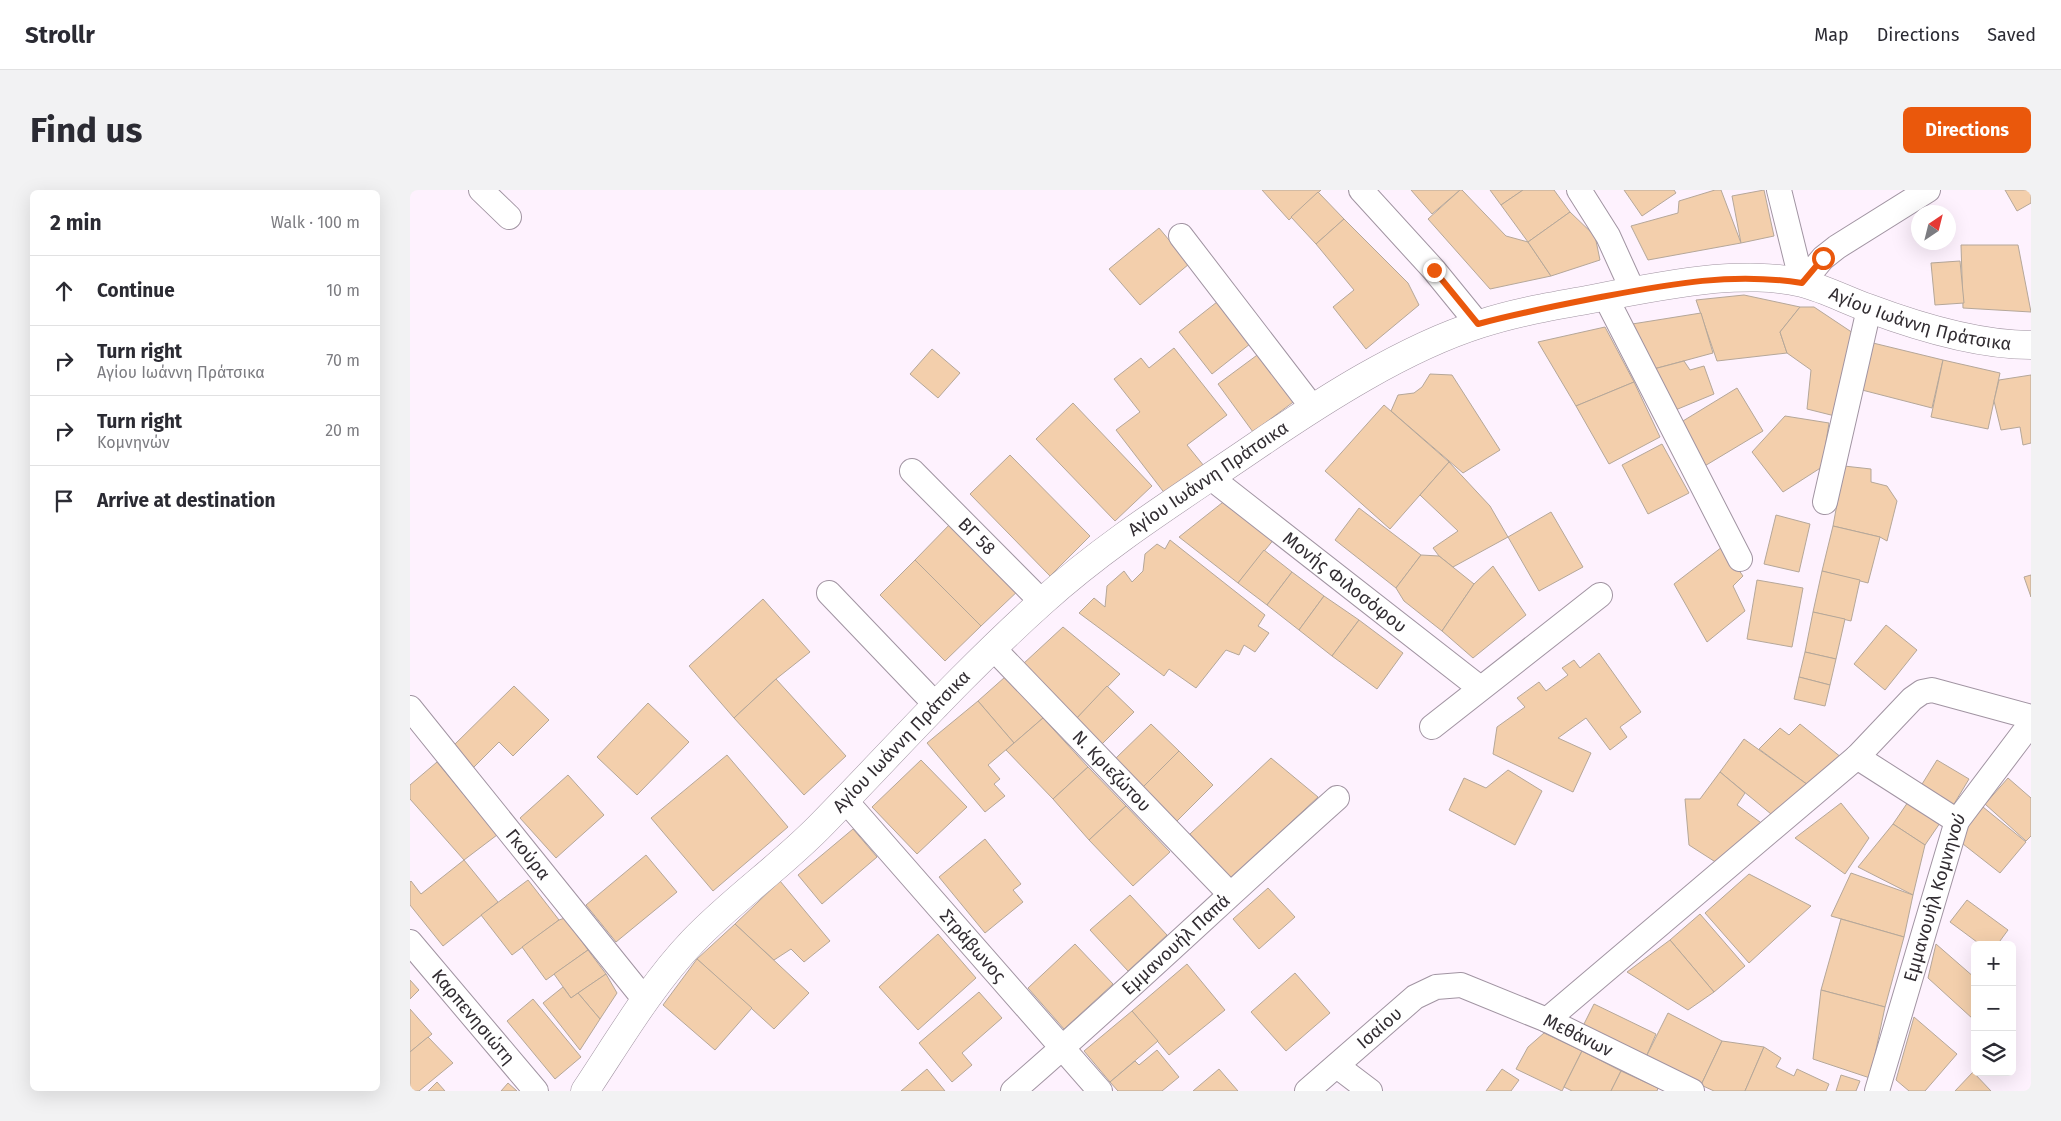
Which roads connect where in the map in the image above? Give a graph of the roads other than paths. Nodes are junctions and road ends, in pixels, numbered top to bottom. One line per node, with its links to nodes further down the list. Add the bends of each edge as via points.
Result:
1 (481, 190): 6 (street)
2 (1360, 190): 12 (street, via 1434,270)
3 (1579, 190): 9 (street, via 1608,236)
4 (1778, 190): 8 (street)
5 (1928, 190): 8 (street, via 1837,247)
6 (509, 217)
7 (1181, 236): 14 (street)
8 (1802, 283): 9 (main road, Αγίου Ιωάννη Πράτσικα, via 1762,278 1712,279); 11 (main road, Αγίου Ιωάννη Πράτσικα)
9 (1634, 291): 10 (main road, Αγίου Ιωάννη Πράτσικα)
10 (1605, 296): 12 (main road, Αγίου Ιωάννη Πράτσικα); 18 (street)
11 (1869, 309): 13 (main road, Αγίου Ιωάννη Πράτσικα, via 1944,332); 17 (street)
12 (1478, 324): 14 (main road, Αγίου Ιωάννη Πράτσικα, via 1400,359)
13 (2031, 345)
14 (1313, 408): 16 (main road, Αγίου Ιωάννη Πράτσικα)
15 (912, 470): 21 (street, ΒΓ 58)
16 (1210, 477): 21 (main road, Αγίου Ιωάννη Πράτσικα, via 1097,556); 23 (street, Μονής Φιλοσόφου)
17 (1826, 502)
18 (1740, 559)
19 (830, 593): 24 (street)
20 (1600, 595): 23 (street)
21 (1042, 602): 22 (main road, Αγίου Ιωάννη Πράτσικα)
22 (994, 648): 24 (main road, Αγίου Ιωάννη Πράτσικα); 33 (street, Ν. Κριεζώτου)
23 (1480, 688): 28 (street)
24 (937, 706): 31 (main road, Αγίου Ιωάννη Πράτσικα)
25 (410, 708): 36 (street, Γκούρα)
26 (2031, 717): 29 (street, via 1932,690 1922,692)
27 (2031, 724): 32 (street, Εμμανουήλ Κομνηνού)
28 (1432, 727)
29 (1857, 757): 32 (street); 37 (street)
30 (1337, 798): 33 (street, Εμμανουήλ Παπά)
31 (845, 800): 36 (main road, Αγίου Ιωάννη Πράτσικα, via 782,862 698,936); 38 (street, Στράβωνος)
32 (1957, 821): 47 (street, Εμμανουήλ Κομνηνού)
33 (1230, 894): 38 (street, Εμμανουήλ Παπά)
34 (410, 942): 40 (street, Καρπενησιώτη)
35 (1461, 985): 37 (street, Μεθάνων); 39 (street, Ισαίου, via 1436,987 1415,997)
36 (646, 1000): 41 (main road, Αγίου Ιωάννη Πράτσικα)
37 (1547, 1020): 46 (street, Μεθάνων)
38 (1062, 1048): 42 (street, Εμμανουήλ Παπά); 43 (street, Στράβωνος)
39 (1338, 1066): 44 (street, Ισαίου); 45 (street)
40 (536, 1091)
41 (585, 1091)
42 (1013, 1091)
43 (1100, 1091)
44 (1307, 1091)
45 (1370, 1091)
46 (1692, 1091)
47 (1877, 1091)

